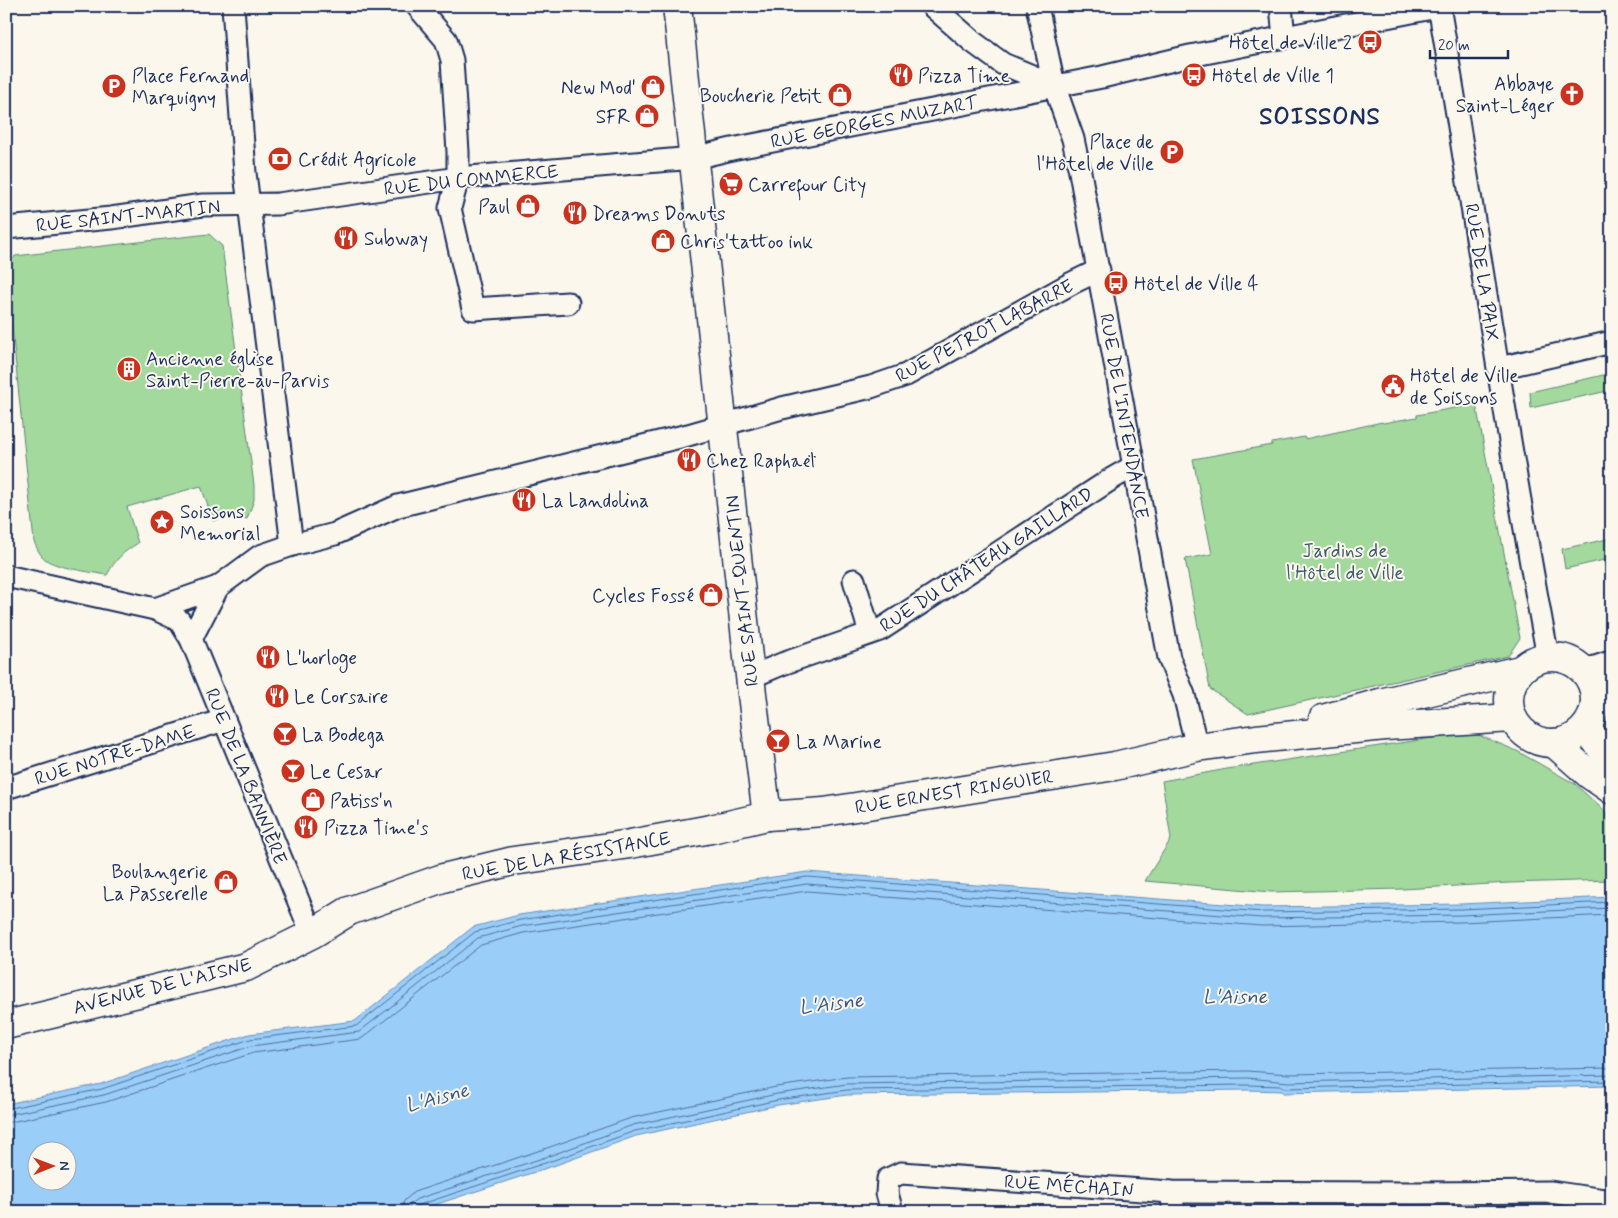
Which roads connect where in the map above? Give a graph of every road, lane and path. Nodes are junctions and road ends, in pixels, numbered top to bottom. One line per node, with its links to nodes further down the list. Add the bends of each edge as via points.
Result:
1 (233, 6): 12 (street)
2 (417, 6): 11 (street, via 446,40 452,60)
3 (677, 6): 10 (main road, RUE SAINT-QUENTIN)
4 (932, 6): 9 (street, via 1003,64)
5 (1037, 6): 9 (street, RUE DE L'INTENDANCE)
6 (1281, 6): 8 (street)
7 (1440, 6): 8 (street); 17 (street, RUE DE LA PAIX)
8 (1284, 38): 9 (street)
9 (1054, 85): 10 (street, RUE GEORGES MUZART); 14 (street, RUE DE L'INTENDANCE, via 1073,139)
10 (694, 158): 11 (street, RUE DU COMMERCE); 18 (main road, RUE SAINT-QUENTIN)
11 (458, 178): 12 (street, RUE DU COMMERCE, via 278,204); 15 (street, via 450,208 473,309)
12 (249, 204): 13 (street, RUE SAINT-MARTIN, via 203,205); 20 (street)
13 (6, 228)
14 (1099, 270): 18 (street, RUE PETROT LABARRE, via 906,375 871,387); 19 (street, RUE DE L'INTENDANCE)
15 (568, 303)
16 (1612, 342): 17 (street)
17 (1499, 368): 27 (street, RUE DE LA PAIX)
18 (723, 424): 20 (street, RUE PETROT LABARRE, via 398,506 335,534); 31 (main road, RUE SAINT-QUENTIN)
19 (1134, 466): 25 (street, RUE DU CHÂTEAU GAILLARD, via 880,630); 37 (street, RUE DE L'INTENDANCE, via 1169,658 1184,695)
20 (292, 545): 23 (street, RUE PETROT LABARRE, via 260,556)
21 (6, 573): 24 (street)
22 (854, 580): 25 (street)
23 (218, 587): 24 (street); 26 (street)
24 (155, 609): 26 (street, RUE DE LA BANNIÈRE, via 179,620)
25 (870, 633): 31 (street, RUE DU CHÂTEAU GAILLARD, via 782,664)
26 (190, 639): 33 (street, RUE DE LA BANNIÈRE)
27 (1548, 657): 29 (main road, via 1533,660); 30 (main road, via 1569,660)
28 (1612, 664): 30 (street)
29 (1520, 670): 32 (main road, via 1511,684 1508,701); 35 (main road, via 1380,703)
30 (1585, 673): 34 (main road, via 1594,690 1594,709)
31 (751, 685): 41 (main road, RUE SAINT-QUENTIN)
32 (1512, 718): 35 (main road); 36 (main road, via 1522,732 1537,741)
33 (224, 720): 39 (street, RUE NOTRE-DAME); 43 (street, RUE DE LA BANNIÈRE)
34 (1586, 726): 36 (main road, via 1572,738); 38 (main road)
35 (1256, 738): 37 (main road, RUE ERNEST RINGUIER)
36 (1554, 743): 40 (main road, via 1590,776)
37 (1197, 747): 41 (main road, RUE ERNEST RINGUIER, via 1115,766 824,812)
38 (1612, 763)
39 (6, 788)
40 (1612, 790)
41 (767, 816): 42 (main road, RUE ERNEST RINGUIER)
42 (711, 829): 43 (main road, RUE DE LA RÉSISTANCE, via 513,861 444,878 348,910)
43 (312, 934): 44 (main road, AVENUE DE L'AISNE, via 246,967)
44 (6, 1024)
45 (1612, 1201): 47 (street, RUE MÉCHAIN, via 1550,1192)
46 (1172, 1202): 47 (street, RUE MÉCHAIN); 48 (street, RUE MÉCHAIN, via 902,1173 888,1179 887,1193)
47 (1419, 1202)
48 (892, 1212)

